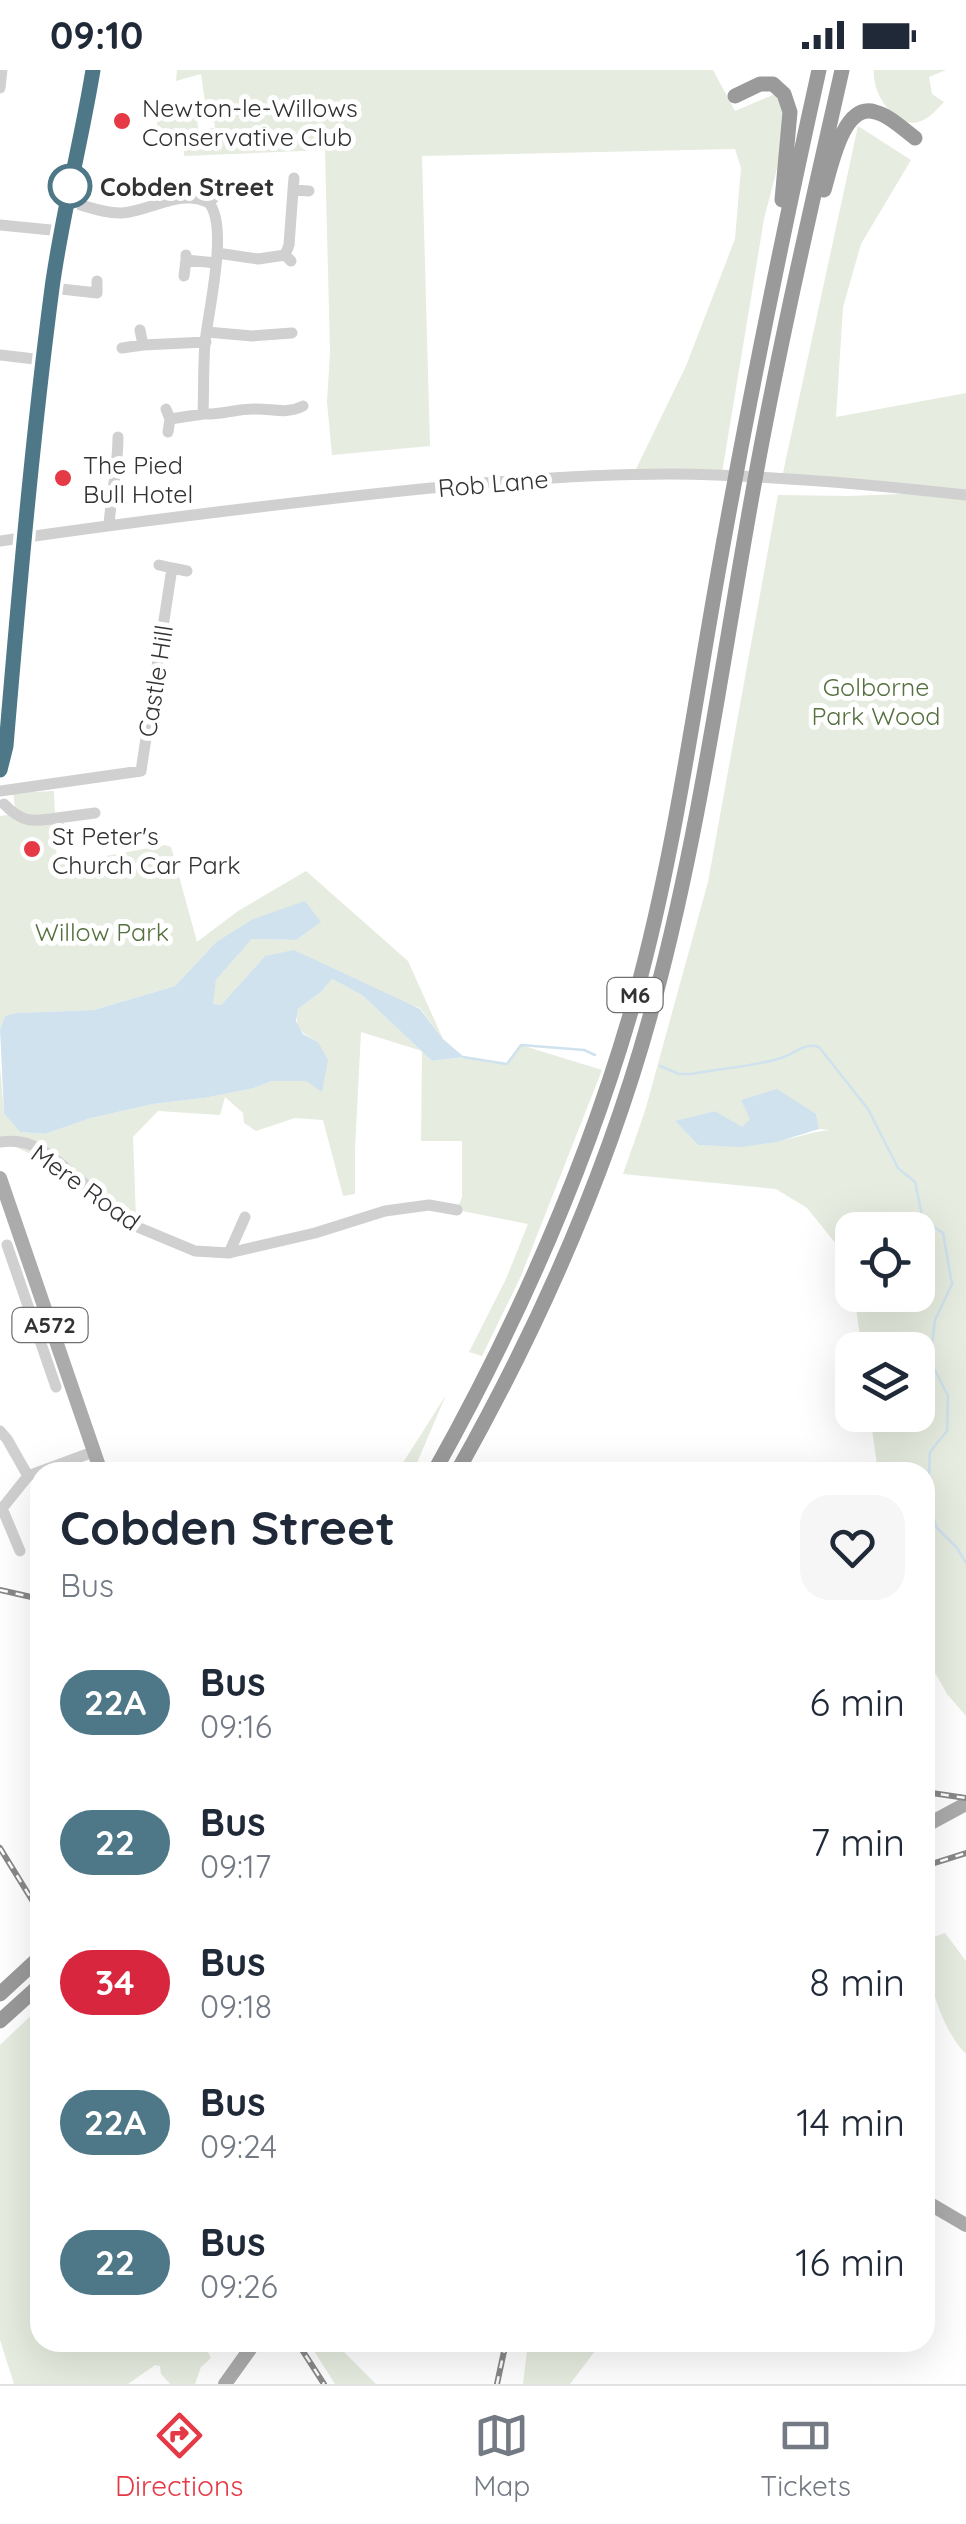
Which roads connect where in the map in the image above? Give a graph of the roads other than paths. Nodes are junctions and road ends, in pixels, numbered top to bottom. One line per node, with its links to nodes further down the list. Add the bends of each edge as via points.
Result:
1 (2, 70): 5 (street)
2 (93, 70): 9 (main road)
3 (819, 70): 13 (highway, M6)
4 (842, 70): 14 (highway, M6)
5 (0, 88)
6 (735, 96): 13 (highway, via 774,84 790,112)
7 (915, 138): 14 (highway, via 878,112 852,117)
8 (309, 191): 12 (street, via 294,184 288,258)
9 (66, 202): 11 (main road); 12 (street, via 114,213 213,198)
10 (0, 224): 11 (street)
11 (61, 230): 16 (main road)
12 (217, 258): 15 (street, via 186,258); 20 (street)
13 (776, 264): 52 (highway, M6, via 665,874 635,996 586,1151 543,1256)
14 (798, 267): 53 (highway, M6, via 667,954 604,1157 560,1267)
15 (184, 276)
16 (52, 288): 17 (street); 24 (main road)
17 (100, 289)
18 (140, 330): 21 (street)
19 (292, 334): 20 (street)
20 (206, 337): 21 (street); 26 (street)
21 (143, 345): 22 (street)
22 (122, 348)
23 (0, 355): 24 (street)
24 (42, 360): 31 (main road)
25 (303, 406): 26 (street)
26 (203, 414): 27 (street)
27 (168, 420)
28 (118, 437): 30 (street)
29 (966, 495): 30 (street, Rob Lane, via 710,475 547,478)
30 (109, 525): 31 (street, Rob Lane)
31 (22, 538): 32 (street, Rob Lane); 34 (main road)
32 (0, 541)
33 (187, 571): 36 (street, Castle Hill, via 166,567 141,771)
34 (4, 736): 35 (main road)
35 (0, 770)
36 (3, 800): 38 (street, via 33,822)
37 (95, 814): 38 (street)
38 (57, 818): 39 (street)
39 (64, 843)
40 (0, 1142): 46 (street, Mere Road, via 24,1142 50,1154 142,1230 195,1251)
41 (0, 1178): 45 (main road, A572)
42 (457, 1210): 46 (street, Mere Road, via 429,1205 384,1211)
43 (248, 1215): 46 (street)
44 (3, 1244): 45 (street); 47 (street)
45 (26, 1252): 49 (main road, A572)
46 (229, 1253)
47 (51, 1384)
48 (0, 1431): 54 (street)
49 (93, 1452): 50 (street); 51 (main road, A572)
50 (66, 1462)
51 (97, 1462)
52 (439, 1462)
53 (462, 1462)
54 (28, 1476): 55 (street)
55 (1, 1509): 56 (street)
56 (20, 1551)
57 (962, 1806): 58 (main road)
58 (935, 1821)
59 (30, 1967): 60 (highway)
60 (0, 1994)
61 (30, 1994): 62 (highway)
62 (0, 2022)
63 (935, 2207): 64 (main road)
64 (966, 2225)
65 (248, 2352): 66 (main road)
66 (225, 2384)

